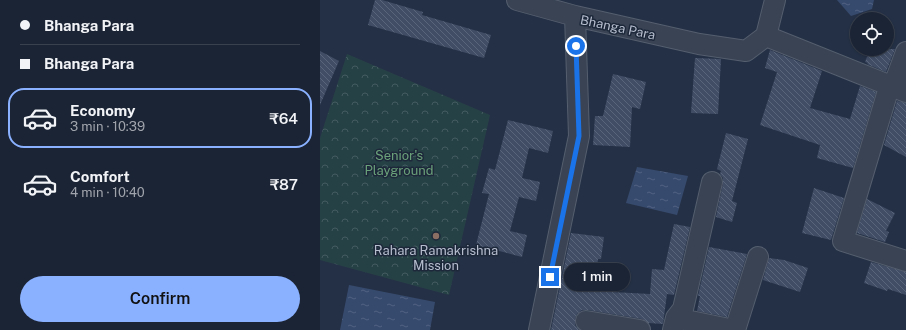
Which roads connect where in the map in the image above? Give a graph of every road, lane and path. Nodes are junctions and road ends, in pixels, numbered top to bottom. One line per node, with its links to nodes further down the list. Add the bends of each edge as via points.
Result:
1 (517, 0): 3 (street)
2 (776, 0): 4 (street)
3 (575, 16): 4 (street, Bhanga Para, via 699,44 746,51); 12 (street, Bhanga Para, via 579,136)
4 (766, 36): 6 (street)
5 (906, 52): 6 (street)
6 (896, 88): 9 (street, via 843,241)
7 (712, 182): 11 (street, via 683,309)
8 (758, 258): 14 (street)
9 (906, 261)
10 (586, 321): 13 (street)
11 (675, 324): 14 (street)
12 (539, 330)
13 (640, 330)
14 (735, 330)

